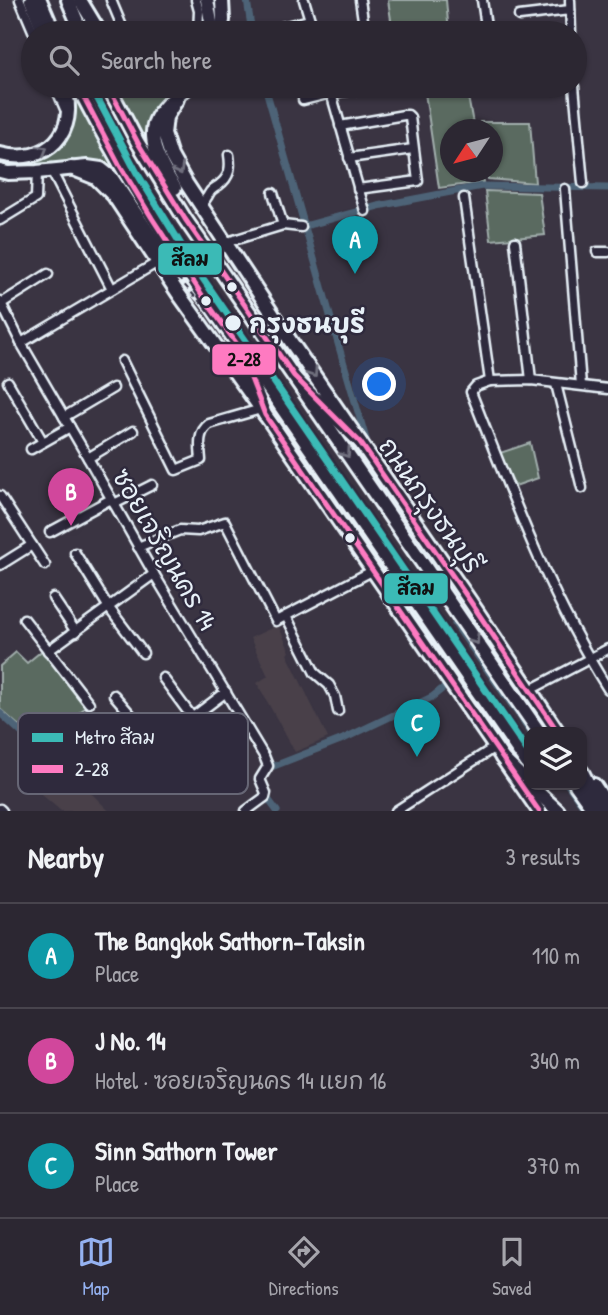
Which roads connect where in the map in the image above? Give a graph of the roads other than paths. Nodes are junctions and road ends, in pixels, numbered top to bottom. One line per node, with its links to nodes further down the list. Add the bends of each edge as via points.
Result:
1 (20, 0): 16 (street)
2 (31, 0): 17 (main road)
3 (40, 0): 18 (main road)
4 (68, 0): 19 (main road)
5 (80, 0): 20 (main road)
6 (111, 0): 21 (street)
7 (196, 0): 22 (street)
8 (208, 0): 23 (main road)
9 (222, 0): 24 (main road)
10 (304, 0): 15 (street)
11 (360, 0): 26 (street)
12 (482, 0): 27 (street)
13 (570, 5): 14 (street)
14 (519, 16)
15 (310, 20): 25 (street)
16 (29, 21)
17 (39, 21)
18 (49, 21)
19 (77, 21)
20 (92, 21)
21 (120, 21)
22 (199, 21)
23 (211, 21)
24 (223, 21)
25 (306, 21)
26 (364, 21)
27 (485, 21)
28 (60, 98): 38 (street)
29 (67, 98): 38 (main road)
30 (84, 98): 65 (main road, via 119,164)
31 (114, 98): 69 (main road, ถนนกรุงธนบุรี, via 167,191)
32 (175, 98): 69 (main road, via 155,121 157,153)
33 (179, 98): 53 (main road, ถนนกรุงธนบุรี, one-way to 53, via 169,110 164,134 171,156)
34 (308, 98): 37 (street)
35 (332, 98): 39 (street)
36 (575, 98): 48 (street)
37 (303, 100)
38 (67, 114): 41 (main road, one-way to 38, via 23,157 43,152 61,135)
39 (340, 126): 40 (street, via 408,115); 43 (street)
40 (413, 149): 43 (street); 50 (street, via 418,181)
41 (0, 154)
42 (229, 155): 53 (street, via 227,176)
43 (349, 158): 50 (street)
44 (71, 168): 45 (main road); 62 (main road, via 108,188); 65 (main road, via 96,167 107,173 166,257)
45 (51, 170): 47 (main road); 64 (street)
46 (0, 171): 47 (main road)
47 (37, 172): 55 (street, via 36,198)
48 (583, 183)
49 (565, 189): 77 (street)
50 (358, 190): 54 (street)
51 (273, 193): 56 (street)
52 (464, 198): 74 (street)
53 (200, 205): 59 (main road, ถนนกรุงธนบุรี)
54 (365, 211)
55 (0, 220)
56 (283, 225): 57 (street); 59 (street)
57 (301, 227)
58 (515, 242): 73 (street)
59 (224, 243): 85 (main road, ถนนกรุงธนบุรี, one-way to 85)
60 (597, 252): 61 (street)
61 (608, 252)
62 (158, 262): 64 (street); 80 (main road)
63 (48, 274): 66 (street)
64 (112, 289): 68 (street)
65 (206, 301): 70 (main road)
66 (1, 302): 67 (street, ซอยเจริญนคร 14)
67 (4, 319): 68 (street, ซอยเจริญนคร 14)
68 (21, 343): 81 (street, ซอยเจริญนคร 14)
69 (271, 343): 72 (main road, ถนนกรุงธนบุรี)
70 (239, 347): 80 (main road); 125 (main road)
71 (122, 361): 80 (street, via 176,470 201,460 203,428 209,424)
72 (294, 376): 85 (main road); 120 (main road, ถนนกรุงธนบุรี, one-way to 120)
73 (531, 380): 74 (street); 76 (street)
74 (490, 381): 108 (street, via 471,391 529,538)
75 (8, 382): 84 (street)
76 (556, 384): 77 (street); 89 (street)
77 (581, 385): 79 (street)
78 (113, 388): 81 (street)
79 (608, 389)
80 (263, 412): 98 (main road)
81 (64, 417): 82 (street, ซอยเจริญนคร 14)
82 (70, 427): 84 (street); 87 (street, ซอยเจริญนคร 14)
83 (133, 431): 87 (street)
84 (43, 442): 86 (street)
85 (360, 442): 111 (main road, ถนนกรุงธนบุรี)
86 (31, 449)
87 (89, 458): 91 (street, ซอยเจริญนคร 14)
88 (152, 485): 91 (street)
89 (582, 488)
90 (0, 496): 93 (street)
91 (113, 502): 92 (street); 94 (street, ซอยเจริญนคร 14)
92 (50, 532)
93 (32, 545): 96 (street); 97 (street)
94 (138, 547): 99 (street, ซอยเจริญนคร 14); 102 (street, via 180,530 198,531 225,522 273,619)
95 (75, 553): 101 (street)
96 (0, 565)
97 (45, 565)
98 (372, 571): 102 (street); 123 (main road)
99 (154, 574): 101 (street); 112 (street, ซอยเจริญนคร 14)
100 (53, 598): 104 (street)
101 (108, 608): 104 (street); 107 (street)
102 (286, 616): 115 (street, via 315,673 329,685)
103 (24, 619): 106 (street)
104 (76, 632): 106 (street)
105 (608, 649): 108 (street)
106 (48, 651): 114 (street)
107 (143, 653)
108 (590, 660): 110 (street); 111 (street)
109 (163, 678): 117 (street)
110 (608, 689)
111 (530, 690): 121 (main road, ถนนกรุงธนบุรี)
112 (226, 692): 118 (street); 119 (street, ซอยเจริญนคร 14)
113 (114, 695): 116 (street)
114 (89, 703)
115 (338, 711)
116 (129, 713)
117 (189, 713)
118 (197, 713)
119 (239, 713)
120 (536, 727)
121 (555, 727)
122 (248, 728): 133 (street, ซอยเจริญนคร 14, via 268,766 260,779 265,797)
123 (495, 747): 124 (main road); 134 (street)
124 (502, 758): 127 (main road); 135 (main road)
125 (524, 759)
126 (587, 777): 132 (main road)
127 (524, 778)
128 (587, 781): 138 (main road)
129 (536, 790): 136 (main road)
130 (545, 790): 136 (main road)
131 (579, 790): 137 (main road)
132 (608, 806)
133 (246, 811)
134 (396, 811)
135 (539, 811)
136 (559, 811)
137 (594, 811)
138 (601, 811)

